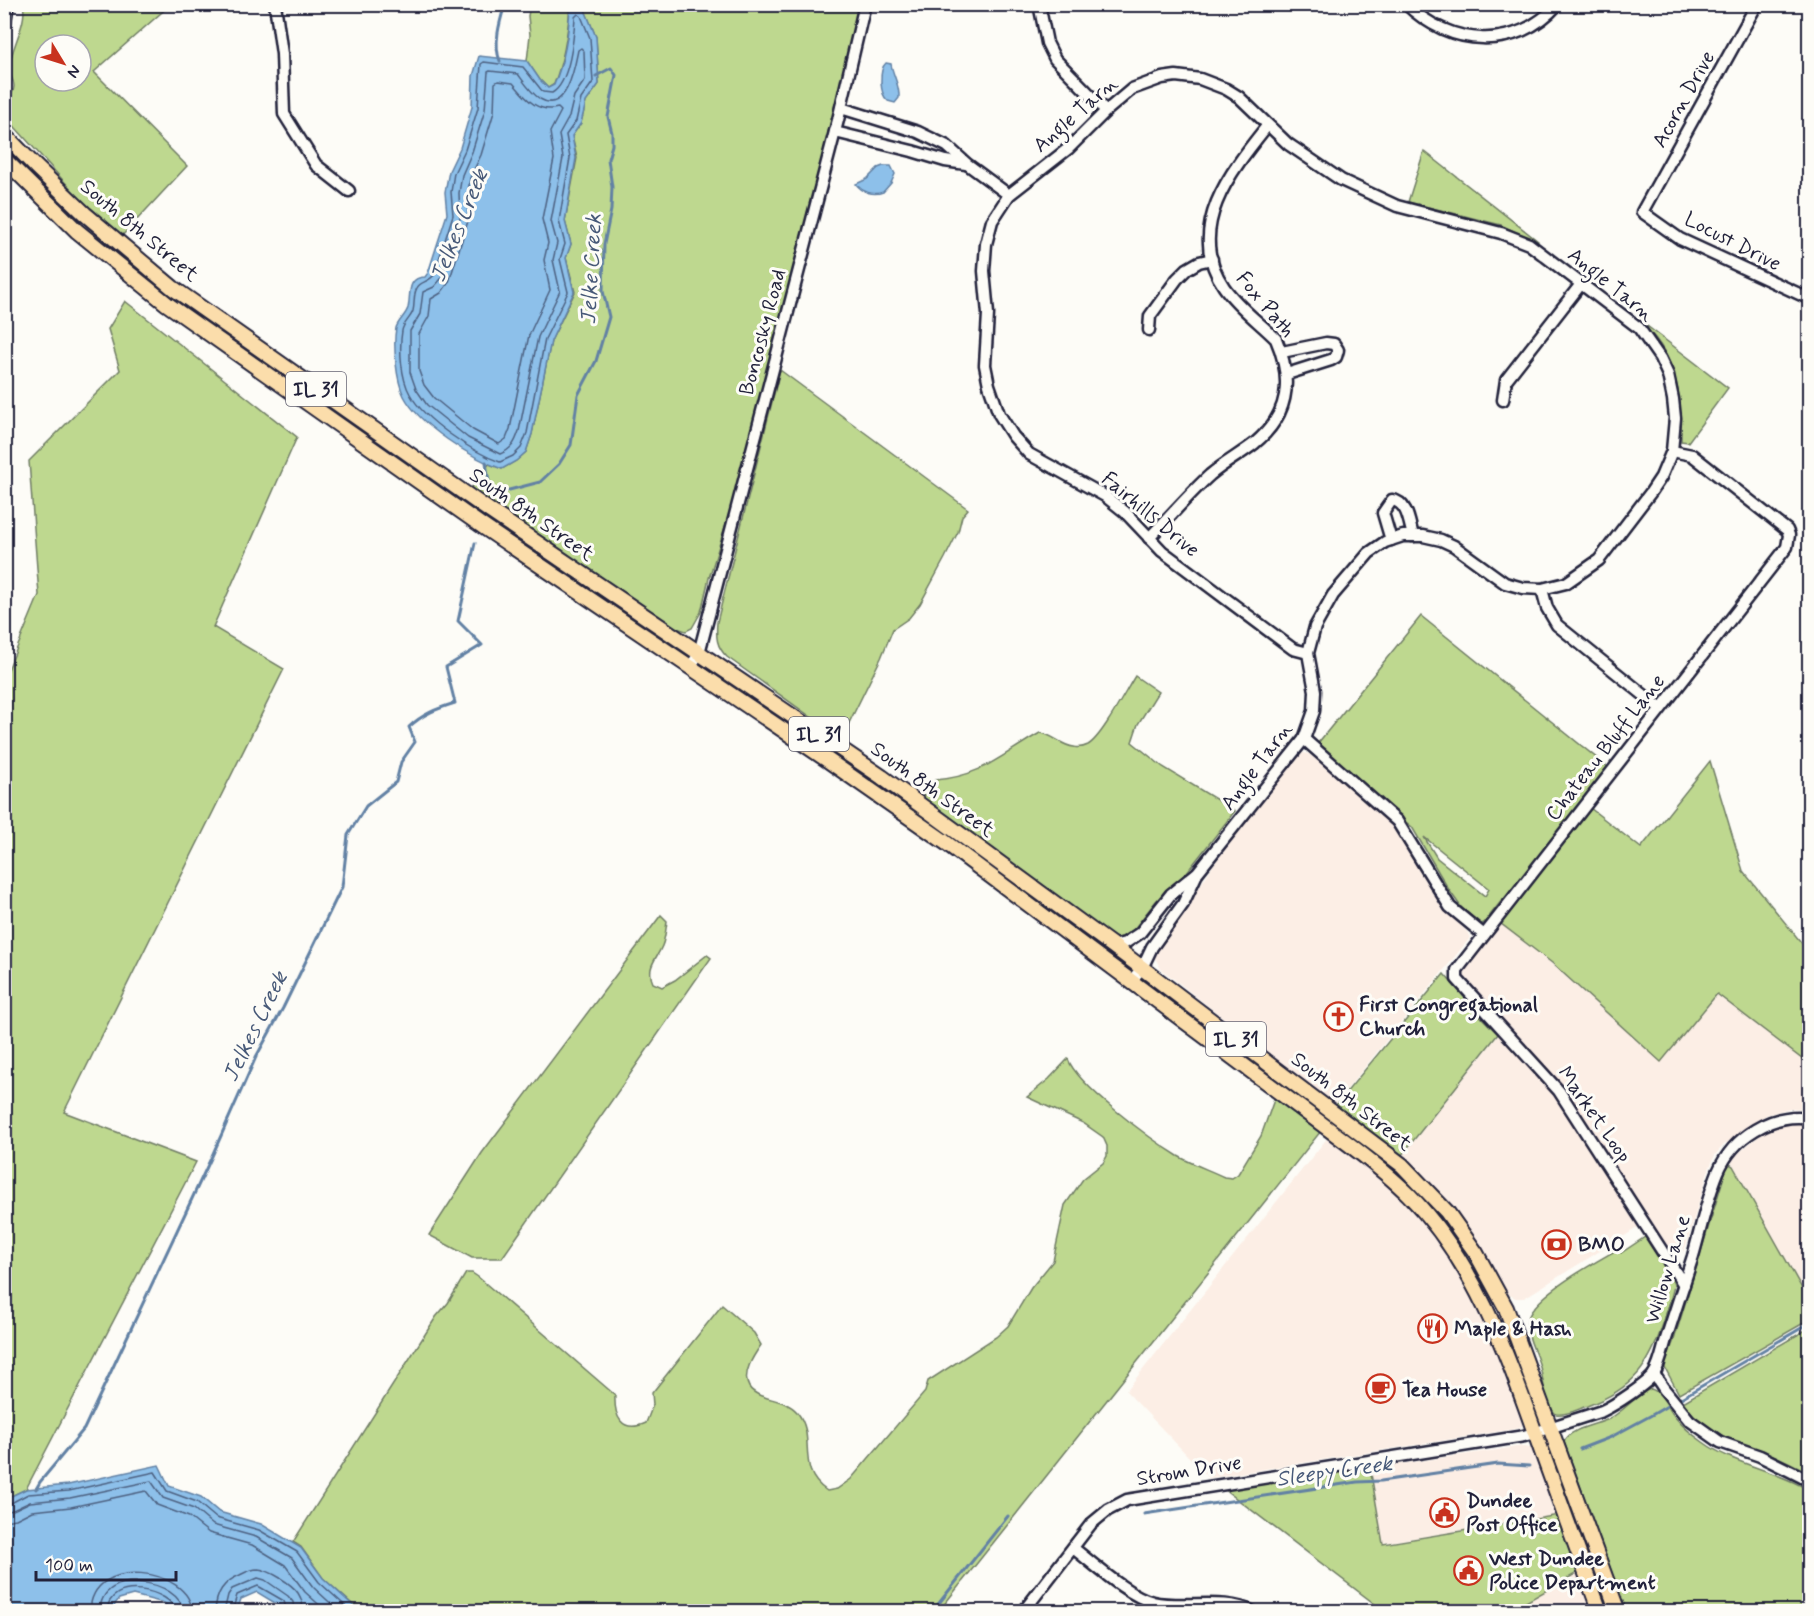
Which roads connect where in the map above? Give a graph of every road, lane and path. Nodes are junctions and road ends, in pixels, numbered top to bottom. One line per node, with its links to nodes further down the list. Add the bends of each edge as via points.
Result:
1 (8, 4): 8 (street)
2 (275, 4): 16 (street, via 284,114 316,165)
3 (865, 4): 9 (street, Boncosky Road)
4 (1040, 4): 10 (street, via 1047,42 1055,59)
5 (1406, 4): 6 (street, via 1429,24 1446,32 1484,39 1533,26)
6 (1558, 4)
7 (1757, 4): 18 (street, Acorn Drive)
8 (4, 27)
9 (841, 108): 12 (street, Boncosky Road); 15 (street, via 918,132 947,146)
10 (1106, 111): 11 (street, Angle Tarn, via 1147,82 1188,77 1226,89); 17 (street, Angle Tarn, via 1069,148)
11 (1267, 126): 19 (street, Fox Path, via 1244,154 1214,206 1210,222); 20 (street, Angle Tarn, via 1322,169 1363,192 1397,206 1516,238)
12 (835, 132): 15 (street, via 945,162); 31 (street, Boncosky Road)
13 (4, 134): 31 (main road, South 8th Street / IL 31, via 85,214 173,288)
14 (4, 159): 33 (main road, South 8th Street, via 77,231 167,304)
15 (966, 164): 17 (street)
16 (349, 191)
17 (1009, 195): 28 (street, Fairhills Drive, via 988,230 984,271 988,314 985,365 999,414 1029,454 1105,496)
18 (1642, 212): 21 (street, Locust Drive, via 1680,239)
19 (1212, 259): 22 (street, via 1199,262 1177,279 1150,316); 23 (street, Fox Path, via 1223,285 1276,339)
20 (1581, 284): 25 (street, via 1506,380); 26 (street, Angle Tarn, via 1639,328 1660,358 1674,399)
21 (1809, 299)
22 (1149, 330)
23 (1282, 352): 24 (street, Fox Path); 24 (street, via 1326,343 1334,344 1338,350 1330,360)
24 (1287, 374): 28 (street, Fox Path, via 1283,405 1270,428 1200,484)
25 (1503, 400)
26 (1672, 451): 30 (street, Angle Tarn, via 1651,492 1599,560 1566,583); 34 (street, Chateau Bluff Lane, via 1692,455 1787,530 1789,541)
27 (1413, 536): 29 (street, Angle Tarn); 29 (street, via 1404,507 1392,500 1383,513); 30 (street, Angle Tarn, via 1455,546 1505,583)
28 (1149, 538): 32 (street, Fairhills Drive, via 1293,649)
29 (1391, 540): 32 (street, Angle Tarn, via 1369,553 1333,595 1315,627)
30 (1542, 589): 34 (street, via 1557,625)
31 (699, 653): 33 (street, Boncosky Road); 38 (main road, South 8th Street / IL 31, via 882,777)
32 (1308, 653): 35 (street, Angle Tarn, via 1315,691 1314,711)
33 (690, 668): 41 (main road, South 8th Street, via 945,842)
34 (1660, 708): 37 (street, Chateau Bluff Lane)
35 (1304, 739): 36 (street, Angle Tarn); 37 (street, via 1397,821 1450,907)
36 (1197, 873): 38 (street, Angle Tarn, via 1171,894 1140,933); 39 (street, Angle Tarn, via 1183,904)
37 (1484, 935): 40 (street, Chateau Bluff Lane, via 1457,970)
38 (1113, 946): 39 (main road, South 8th Street / IL 31)
39 (1142, 968): 41 (street, Angle Tarn); 45 (main road, South 8th Street / IL 31, via 1402,1165 1447,1212 1476,1253 1506,1308)
40 (1457, 979): 43 (street, Market Loop, via 1559,1091)
41 (1131, 981): 46 (main road, South 8th Street, via 1377,1166 1422,1210 1458,1257 1491,1317)
42 (1809, 1118): 43 (street, Willow Lane, via 1791,1116 1759,1127 1723,1161)
43 (1684, 1285): 44 (street, Willow Lane)
44 (1654, 1374): 45 (street, via 1614,1405); 47 (street, via 1689,1420 1720,1442 1760,1456)
45 (1550, 1427): 46 (street, Strom Drive); 52 (main road, South 8th Street / IL 31)
46 (1535, 1432): 48 (street, Strom Drive, via 1130,1499 1099,1516); 51 (main road, South 8th Street)
47 (1809, 1481)
48 (1073, 1548): 49 (street, Strom Drive); 50 (street, via 1134,1595 1149,1601)
49 (1023, 1611)
50 (1253, 1611)
51 (1600, 1611)
52 (1618, 1611)

